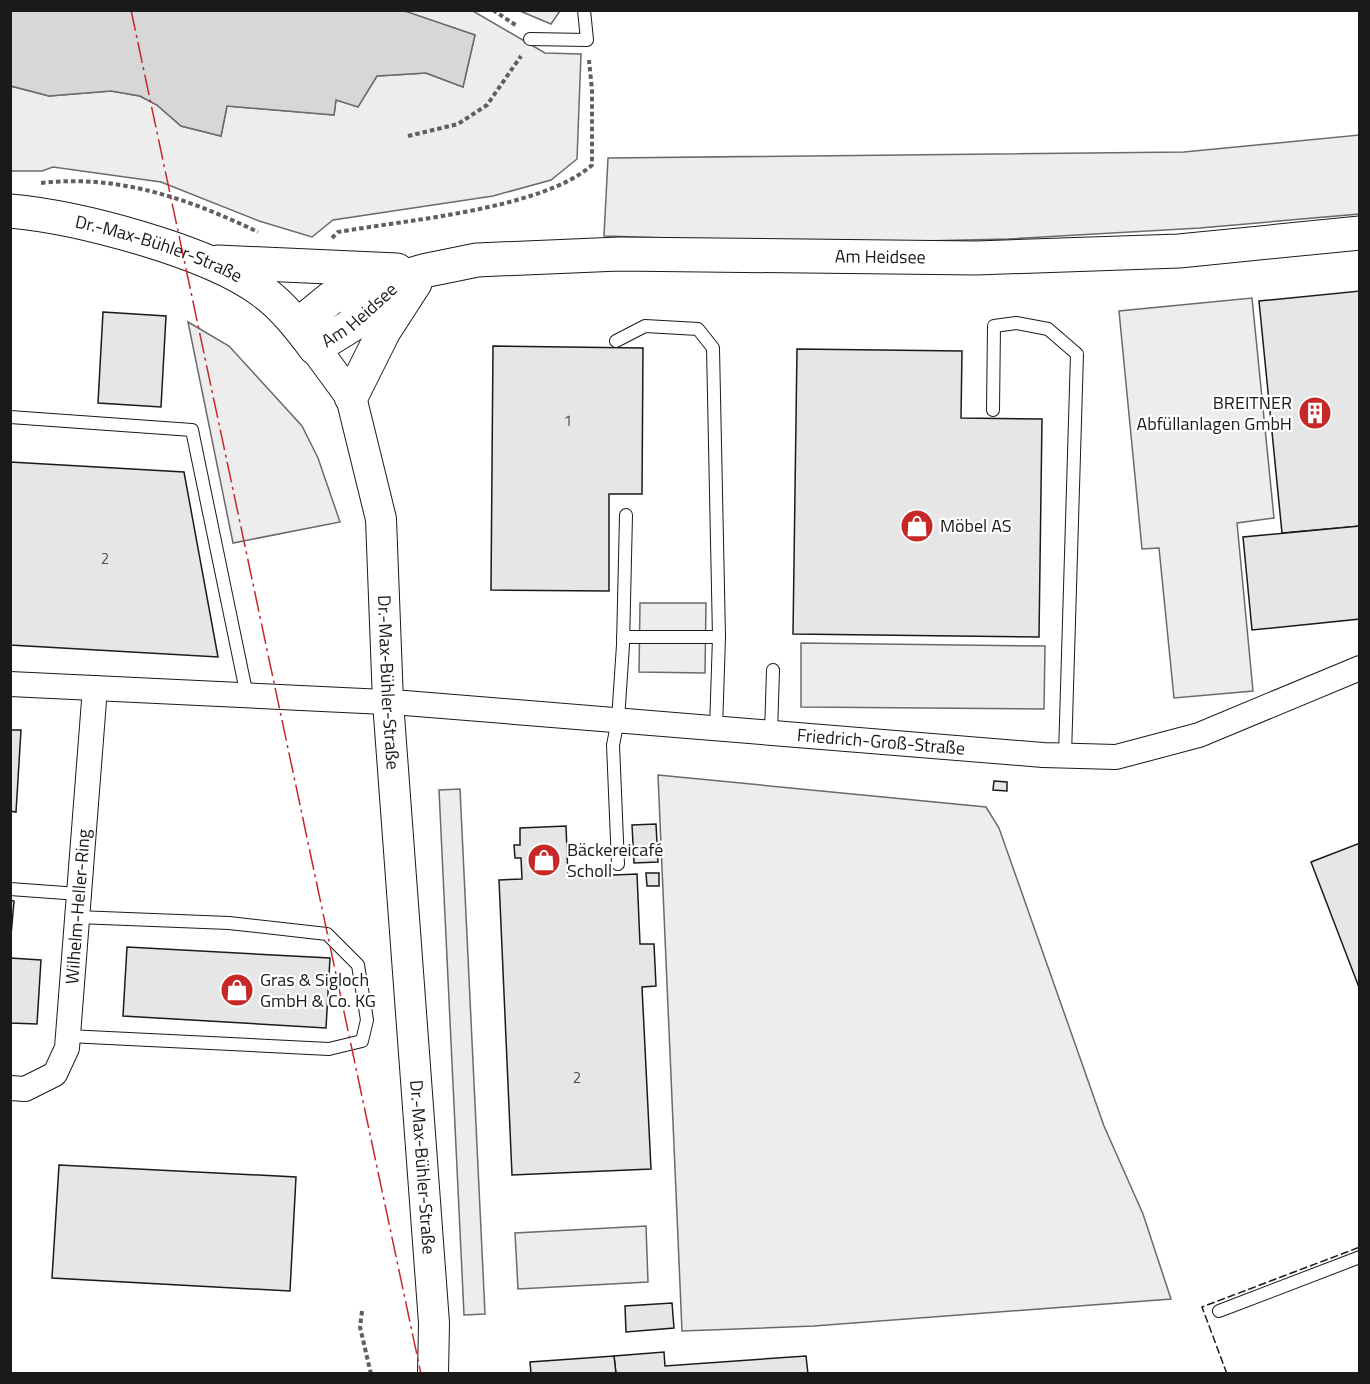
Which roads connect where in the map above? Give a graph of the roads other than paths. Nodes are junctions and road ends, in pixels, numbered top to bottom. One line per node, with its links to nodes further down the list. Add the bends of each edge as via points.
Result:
1 (584, 10): 2 (lane, via 587,40)
2 (530, 39)
3 (10, 211): 5 (main road, Dr.-Max-Bühler-Straße, via 105,228)
4 (1359, 233): 6 (main road, Am Heidsee, via 1179,251 975,258 573,255 477,260)
5 (207, 261): 6 (main road); 7 (main road, Dr.-Max-Bühler-Straße, via 262,291)
6 (413, 275): 7 (main road, Am Heidsee, via 331,298); 9 (main road)
7 (306, 337): 9 (street, Dr.-Max-Bühler-Straße)
8 (616, 341): 14 (lane, via 645,327 668,326 698,329 713,348)
9 (351, 397): 20 (street, Dr.-Max-Bühler-Straße, via 381,519)
10 (993, 410): 24 (lane, via 994,326 1016,323 1048,328 1077,354)
11 (10, 417): 19 (lane, via 192,430)
12 (626, 515): 13 (lane)
13 (623, 637): 14 (lane); 21 (lane)
14 (719, 637): 22 (lane)
15 (1359, 668): 24 (street, Friedrich-Groß-Straße, via 1199,735 1116,757)
16 (773, 670): 23 (lane)
17 (10, 684): 18 (street)
18 (95, 688): 19 (street); 27 (street, Wilhelm-Heller-Ring)
19 (247, 696): 20 (street)
20 (388, 702): 21 (street, Friedrich-Groß-Straße); 32 (street, Dr.-Max-Bühler-Straße, via 433,1312)
21 (618, 720): 22 (street, Friedrich-Groß-Straße); 25 (lane, via 612,745)
22 (716, 729): 23 (street, Friedrich-Groß-Straße)
23 (771, 733): 24 (street, Friedrich-Groß-Straße)
24 (1065, 755)
25 (618, 864)
26 (10, 890): 27 (lane)
27 (78, 905): 28 (street, Wilhelm-Heller-Ring); 28 (lane, via 327,934 358,965 367,1020 362,1041 329,1049)
28 (68, 1036): 29 (street, Wilhelm-Heller-Ring, via 55,1074 25,1089)
29 (10, 1088)
30 (1359, 1257): 31 (lane)
31 (1219, 1311)
32 (433, 1374)

